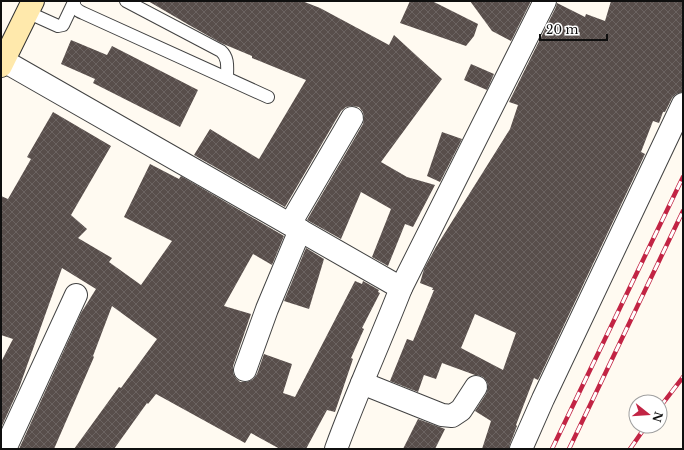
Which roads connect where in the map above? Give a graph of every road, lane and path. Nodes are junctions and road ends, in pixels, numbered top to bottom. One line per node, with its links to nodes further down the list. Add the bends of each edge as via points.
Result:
1 (126, 1): 6 (lane, via 221,51 227,61)
2 (74, 2): 4 (lane, via 63,25 60,26); 6 (lane, via 76,9 83,14)
3 (543, 2): 11 (street)
4 (30, 7): 5 (main road)
5 (2, 64): 10 (street)
6 (227, 78): 7 (lane)
7 (268, 97)
8 (683, 104): 18 (street, via 543,399)
9 (352, 118): 10 (street)
10 (295, 227): 11 (street); 13 (street)
11 (401, 288): 14 (street)
12 (76, 295): 16 (street)
13 (245, 370)
14 (362, 383): 15 (street, via 442,415 452,416 461,410); 17 (street)
15 (476, 387)
16 (5, 449)
17 (336, 449)
18 (522, 449)

